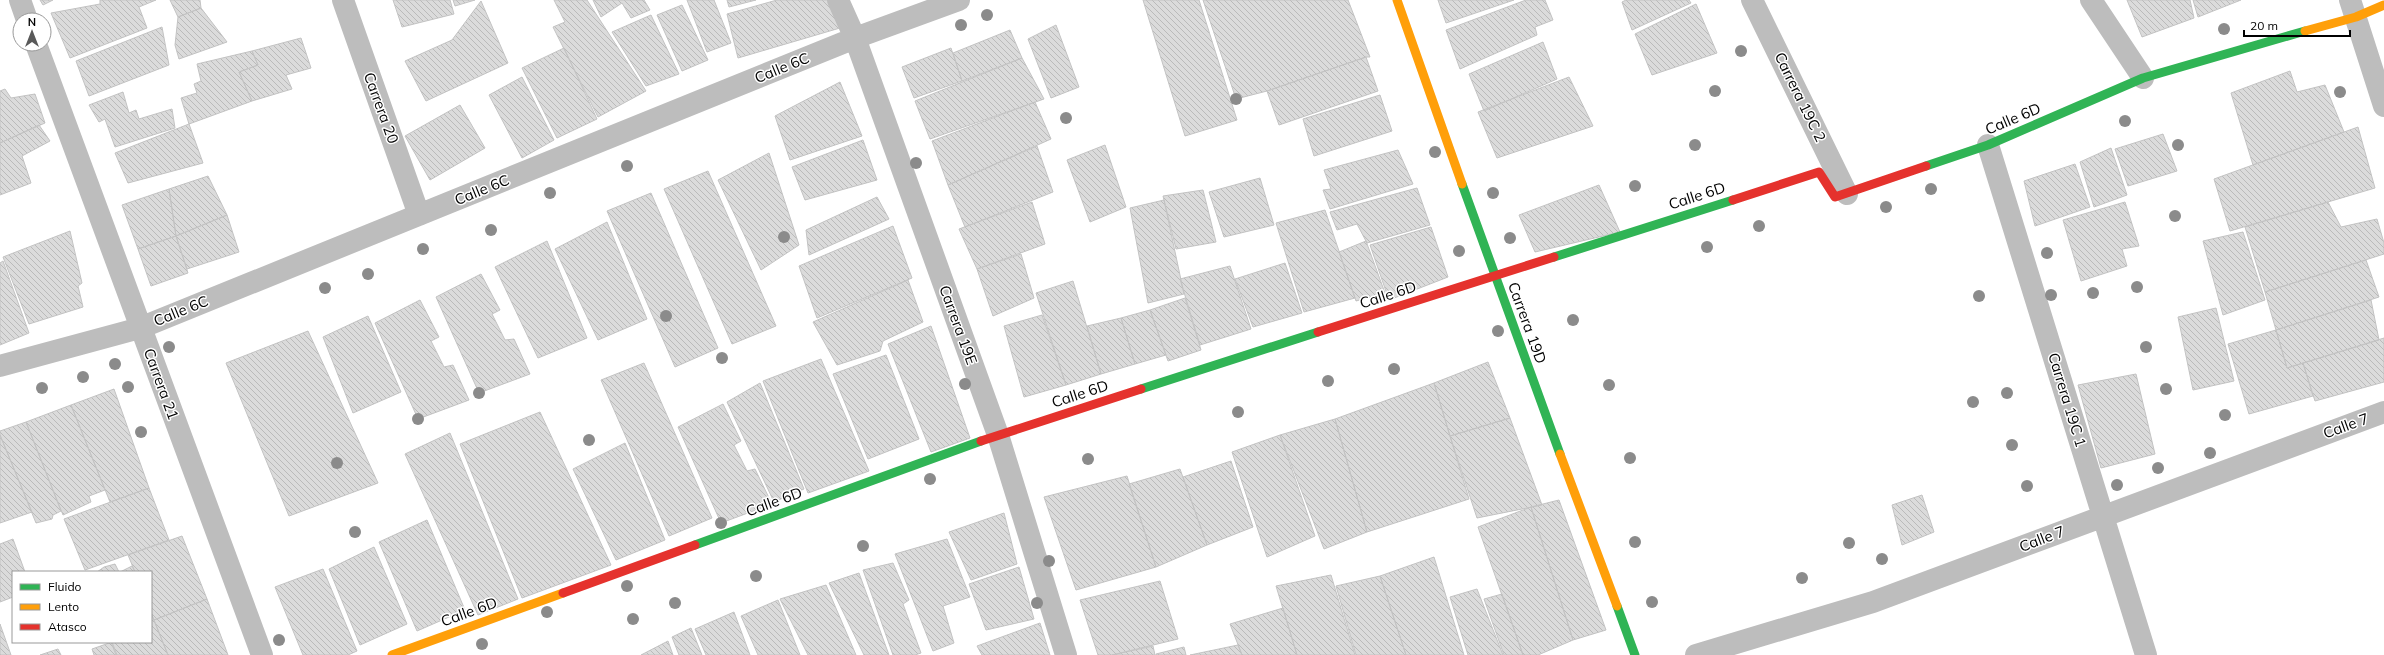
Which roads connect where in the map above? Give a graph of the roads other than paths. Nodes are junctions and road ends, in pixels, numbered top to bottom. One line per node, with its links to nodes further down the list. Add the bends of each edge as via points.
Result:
1 (20, 0): 10 (street)
2 (343, 0): 17 (street, Carrera 20)
3 (838, 0): 11 (street, Carrera 19E)
4 (959, 0): 11 (street, Calle 6C)
5 (1397, 0): 18 (street, Carrera 19D)
6 (1752, 0): 16 (street, Carrera 19C 2)
7 (2091, 0): 13 (street)
8 (2384, 5): 9 (street, Calle 6D)
9 (2353, 8): 13 (street, Calle 6D); 14 (street)
10 (24, 12)
11 (855, 38): 17 (street, Calle 6C); 22 (street, Carrera 19E)
12 (39, 52): 19 (street, Carrera 21)
13 (2143, 78): 15 (street, Calle 6D)
14 (2384, 106)
15 (1988, 145): 16 (street, Calle 6D); 23 (street, Carrera 19C 1)
16 (1848, 194): 18 (street, Calle 6D, via 1835,197 1819,172)
17 (419, 215): 19 (street, Calle 6C)
18 (1494, 276): 22 (street, Calle 6D); 27 (street, Carrera 19D)
19 (140, 328): 20 (street, Calle 6C); 24 (street, Carrera 21)
20 (0, 366)
21 (2384, 412): 23 (street, Calle 7)
22 (998, 435): 25 (street, Calle 6D); 26 (street, Carrera 19E)
23 (2103, 516): 28 (street, Calle 7, via 1873,602); 29 (street, Carrera 19C 1)
24 (262, 655)
25 (392, 655)
26 (1066, 655)
27 (1635, 655)
28 (1696, 655)
29 (2146, 655)

